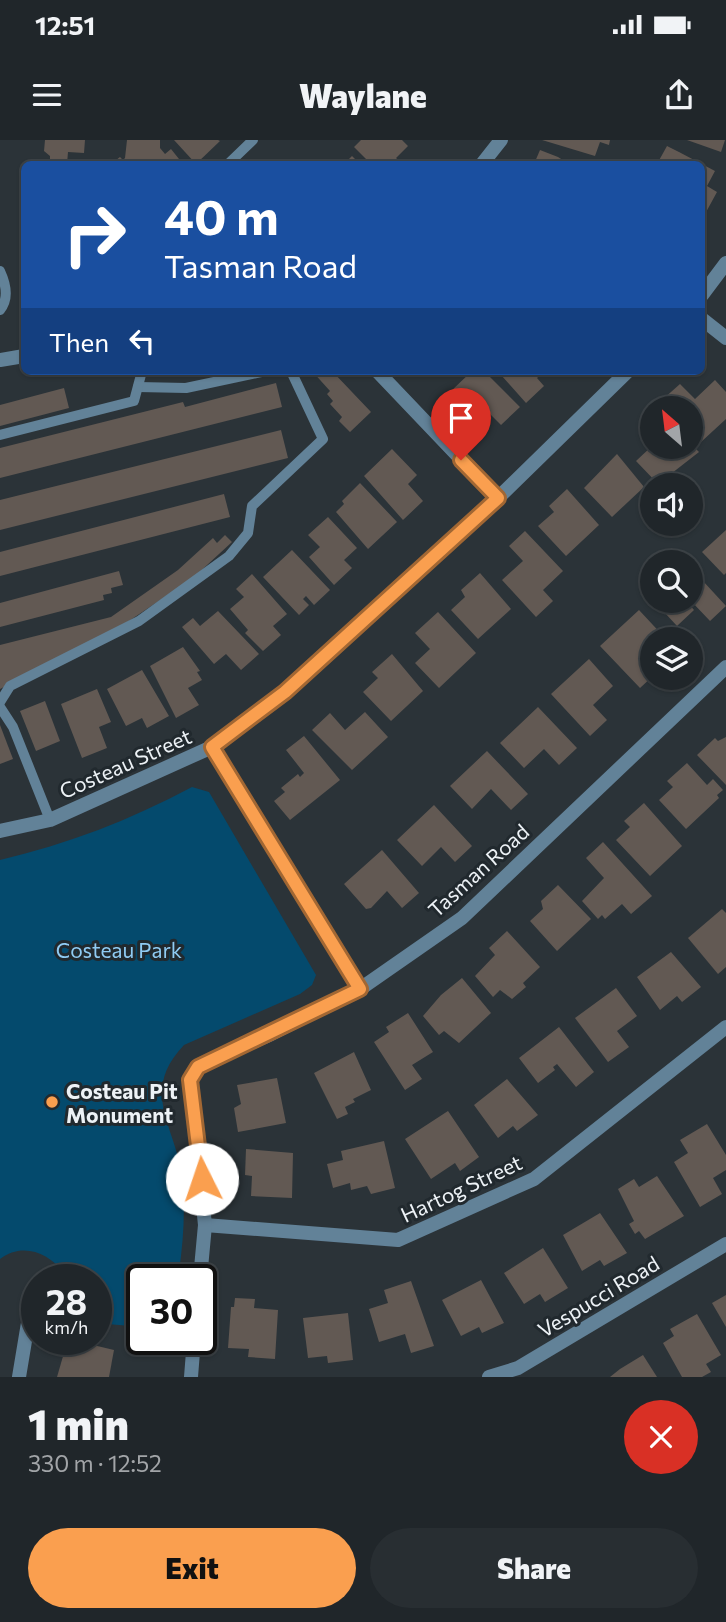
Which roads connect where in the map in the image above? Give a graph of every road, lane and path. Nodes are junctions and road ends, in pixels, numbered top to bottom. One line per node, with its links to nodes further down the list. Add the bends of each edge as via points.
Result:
1 (253, 140): 3 (lane)
2 (501, 140): 4 (street)
3 (231, 161)
4 (484, 161)
5 (726, 263): 7 (street)
6 (0, 271): 8 (lane, via 6,290)
7 (705, 291)
8 (0, 310)
9 (705, 321): 10 (street)
10 (726, 338)
11 (21, 356): 12 (street)
12 (0, 360)
13 (141, 375): 18 (lane)
14 (247, 375): 18 (lane, via 186,388)
15 (293, 375): 22 (lane, via 323,439 252,506 248,533 229,556 139,621 10,686)
16 (381, 375): 20 (street)
17 (624, 375): 20 (street, Costeau Street)
18 (138, 387): 19 (lane, via 134,401)
19 (0, 435)
20 (498, 498): 23 (street, Costeau Street, via 285,692)
21 (726, 667): 26 (street, Tasman Road, via 462,918)
22 (0, 705): 24 (lane)
23 (212, 747): 24 (street, Costeau Street); 26 (street)
24 (51, 820): 25 (street, Costeau Street)
25 (0, 831)
26 (360, 989): 28 (street, Tasman Road, via 198,1067 190,1080)
27 (726, 1027): 28 (street, Hartog Street, via 534,1179 398,1240)
28 (205, 1225): 30 (street)
29 (726, 1244): 35 (street, Vespucci Road, via 517,1368)
30 (201, 1264)
31 (23, 1355): 33 (street)
32 (193, 1355): 34 (street)
33 (19, 1377)
34 (191, 1377)
35 (489, 1377)

